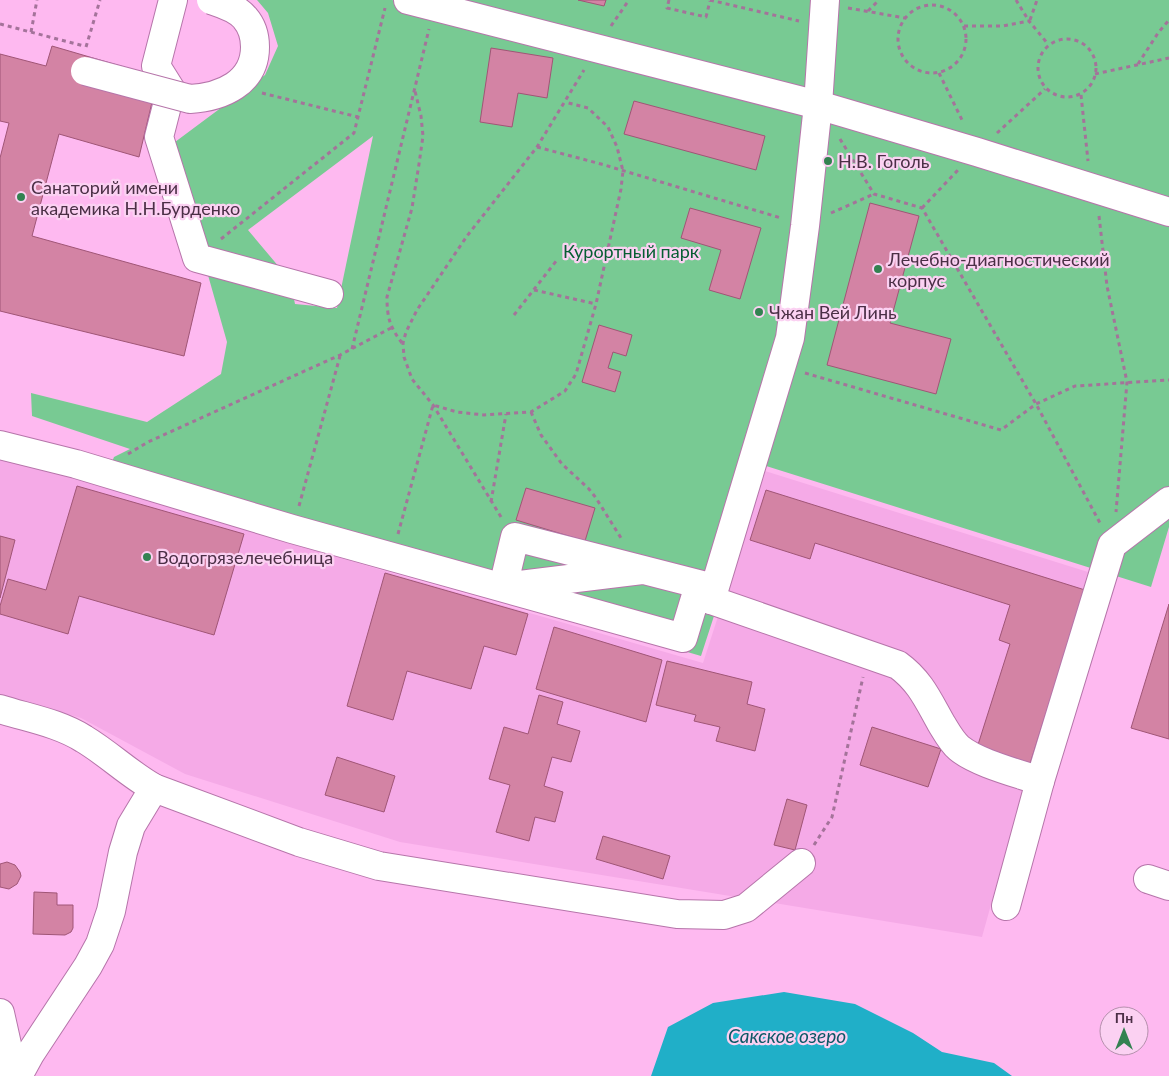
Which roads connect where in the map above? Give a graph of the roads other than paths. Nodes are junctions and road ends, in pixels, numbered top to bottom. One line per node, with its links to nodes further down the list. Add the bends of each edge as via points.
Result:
1 (173, 0): 8 (lane, via 156,66 170,90 158,137 197,258)
2 (211, 0): 5 (lane, bridge, via 234,8 245,17 255,40 255,55 250,69 228,90 190,100)
3 (408, 0): 6 (lane)
4 (824, 10): 6 (lane)
5 (85, 59)
6 (818, 105): 7 (lane); 13 (lane, via 790,338)
7 (1169, 212)
8 (329, 294)
9 (0, 445): 12 (lane)
10 (1169, 501): 15 (lane, via 1112,545)
11 (642, 570): 12 (lane); 12 (lane, via 516,537); 13 (lane)
12 (503, 587): 13 (lane, via 682,638 696,595)
13 (712, 594): 15 (lane, via 898,665 919,684 957,747 970,756)
14 (0, 710): 16 (lane, via 61,727 84,739)
15 (1040, 781): 18 (lane)
16 (154, 788): 17 (lane, via 299,842 379,866 677,914 724,915 746,908); 21 (lane, via 131,826 100,944)
17 (801, 863)
18 (1006, 906)
19 (0, 1013): 20 (lane)
20 (14, 1076)
21 (18, 1076)

